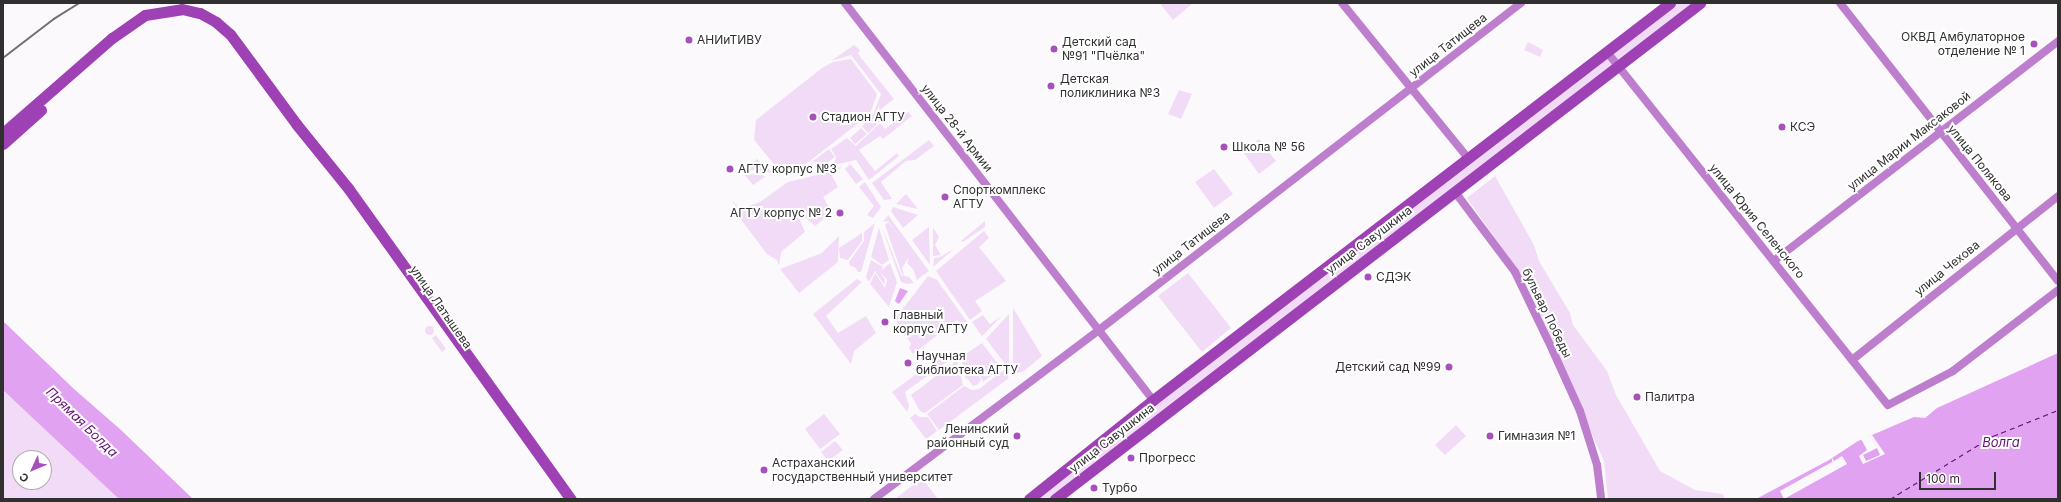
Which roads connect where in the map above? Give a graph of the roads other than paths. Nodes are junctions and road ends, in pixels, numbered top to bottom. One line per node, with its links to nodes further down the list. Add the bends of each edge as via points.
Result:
1 (845, 3): 21 (street, улица 28-й Армии)
2 (1342, 3): 10 (street)
3 (1521, 3): 10 (street, улица Татищева)
4 (1670, 3): 8 (highway, улица Савушкина)
5 (1700, 3): 9 (highway, улица Савушкина)
6 (1840, 3): 12 (street, улица Полякова)
7 (2058, 41): 12 (street, улица Марии Максаковой)
8 (1607, 52): 9 (street, улица Юрия Селенского); 14 (highway, улица Савушкина)
9 (1619, 66): 15 (highway, улица Савушкина); 18 (street, улица Юрия Селенского, via 1727,204)
10 (1412, 88): 14 (street); 21 (street, улица Татищева)
11 (3, 133): 25 (highway, улица Латышева, via 128,25 145,15 182,9 200,13 216,22 230,34 348,188)
12 (1940, 134): 17 (street, улица Полякова); 18 (street, улица Марии Максаковой)
13 (3, 144): 24 (highway, улица Латышева, via 132,30 165,17 196,19 220,35 366,223)
14 (1467, 158): 23 (highway, улица Савушкина)
15 (1455, 192): 28 (highway, улица Савушкина); 29 (street, бульвар Победы, via 1515,272 1580,411 1597,465)
16 (2058, 196): 17 (street, улица Чехова)
17 (2017, 228): 19 (street, улица Полякова); 22 (street, улица Чехова)
18 (1775, 260): 22 (street, улица Юрия Селенского)
19 (2058, 281)
20 (2058, 290): 22 (street, улица Юрия Селенского, via 1953,371 1888,405)
21 (1098, 330): 23 (street, улица 28-й Армии); 26 (street, улица Татищева)
22 (1852, 360)
23 (1153, 400): 27 (highway, улица Савушкина)
24 (563, 499)
25 (571, 499)
26 (874, 499)
27 (1029, 499)
28 (1055, 499)
29 (1601, 499)

